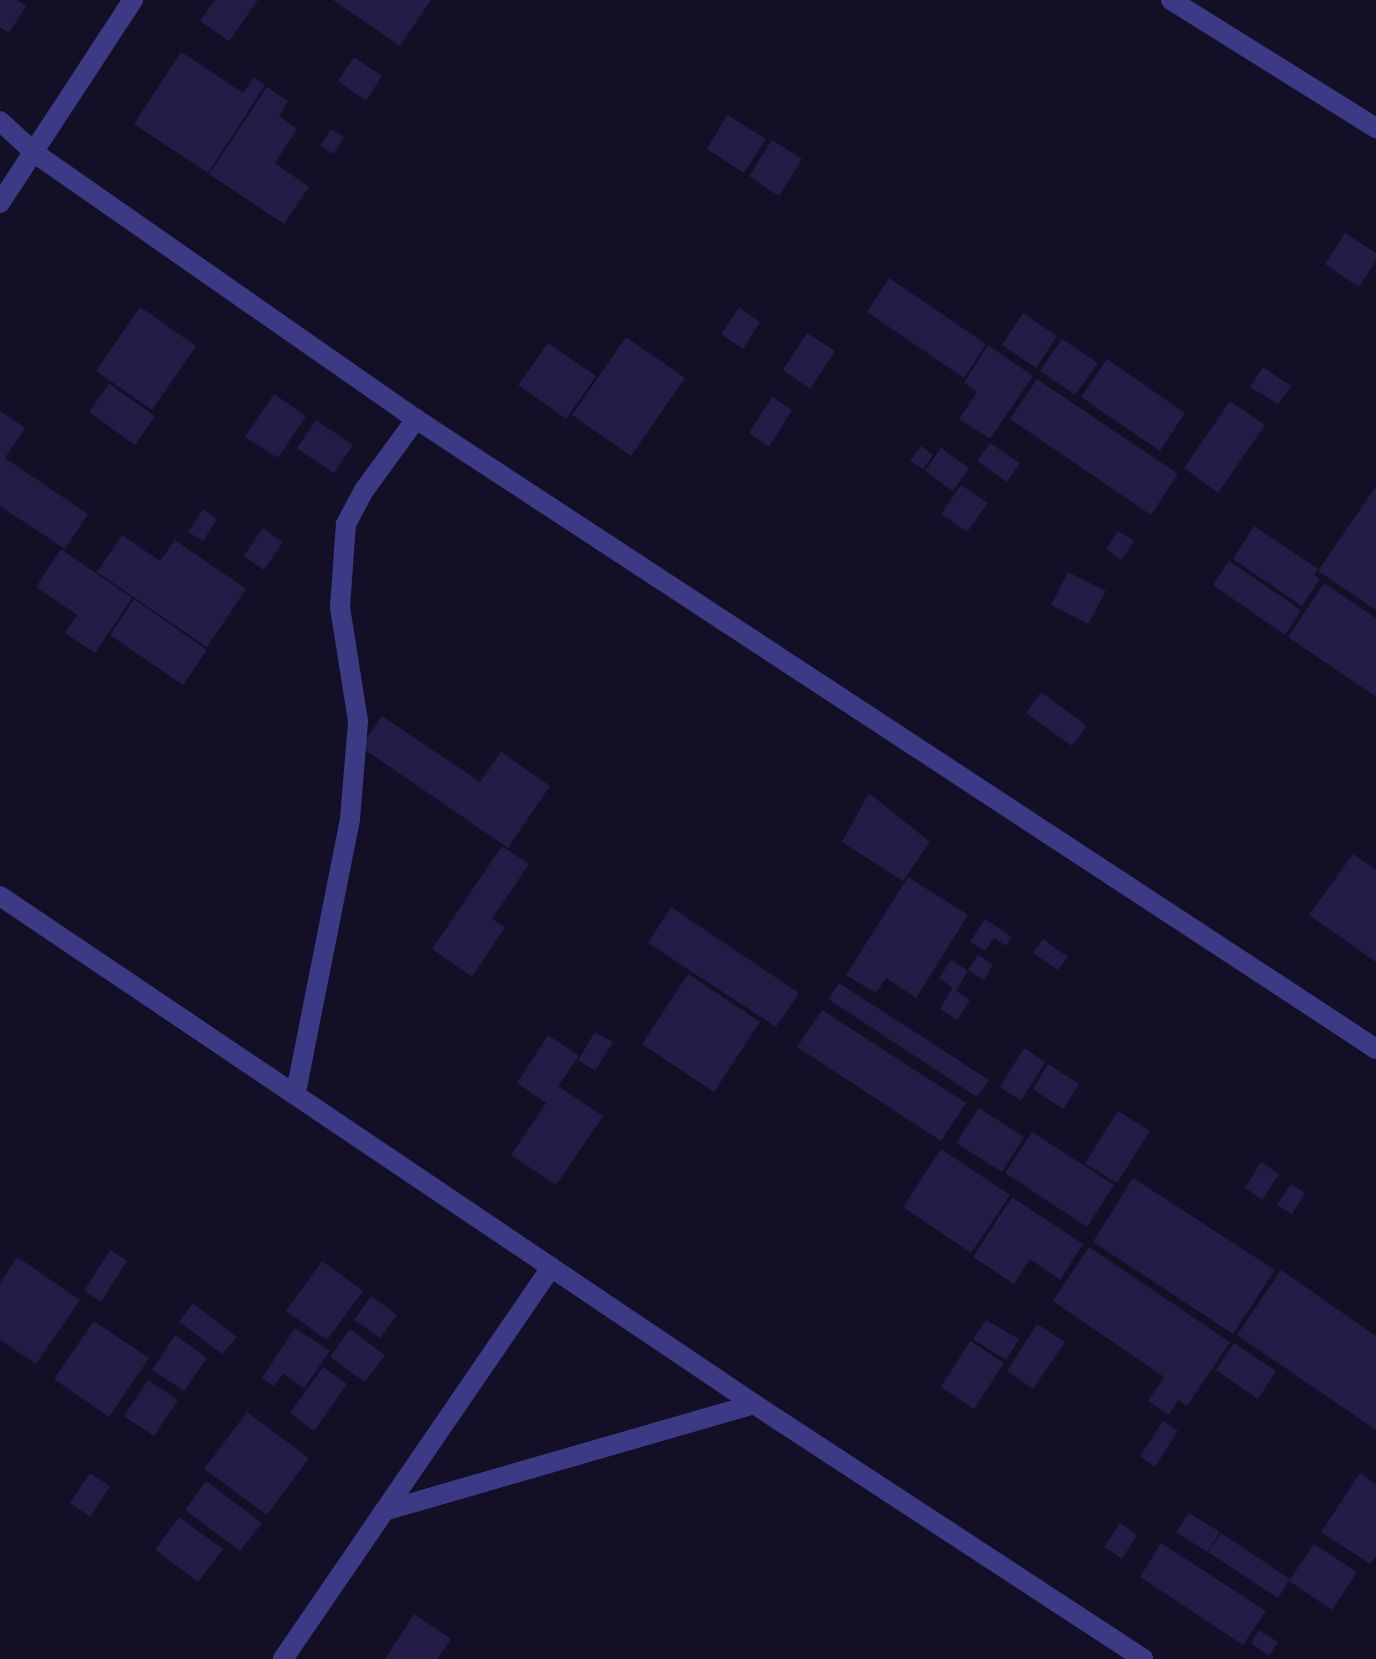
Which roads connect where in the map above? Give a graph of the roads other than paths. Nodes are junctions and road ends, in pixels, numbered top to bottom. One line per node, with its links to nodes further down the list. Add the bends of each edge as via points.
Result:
1 (133, 0): 5 (street)
2 (1171, 0): 4 (street)
3 (0, 121): 5 (street)
4 (1376, 128)
5 (36, 154): 6 (street); 7 (street)
6 (0, 203)
7 (416, 419): 9 (street); 10 (street, via 346,524 340,607 358,721 350,819)
8 (0, 896): 10 (street)
9 (1376, 1049)
10 (296, 1092): 11 (street)
11 (551, 1267): 12 (street); 13 (street)
12 (754, 1404): 13 (street); 15 (street)
13 (384, 1511): 14 (street)
14 (283, 1659)
15 (1143, 1659)

